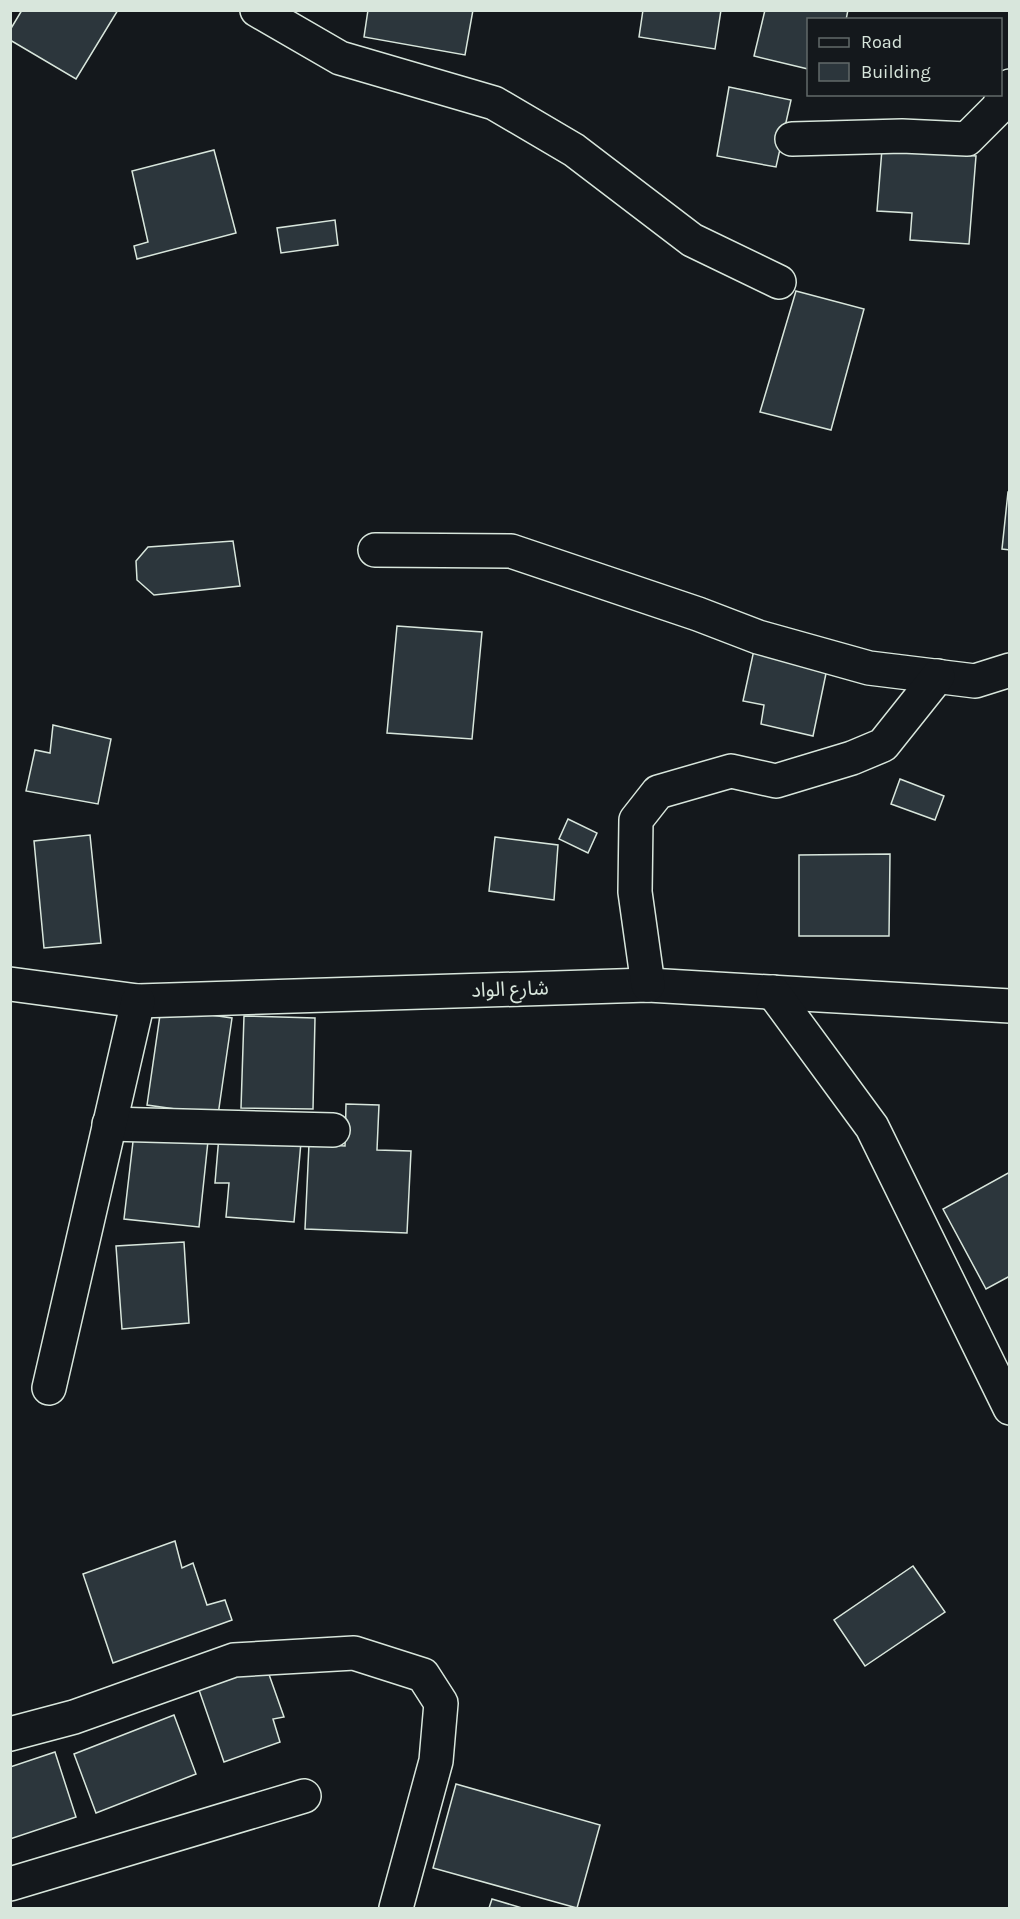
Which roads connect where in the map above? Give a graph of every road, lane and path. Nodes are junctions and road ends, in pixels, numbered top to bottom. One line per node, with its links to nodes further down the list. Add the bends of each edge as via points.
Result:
1 (257, 10): 4 (street, via 340,58 494,103 574,150 692,240)
2 (1010, 86): 3 (street, via 997,109 967,138)
3 (792, 139)
4 (779, 282)
5 (375, 550): 7 (street, via 511,551 758,637 869,668)
6 (1010, 670): 7 (street, via 975,681)
7 (938, 676): 9 (street, via 883,745 852,758 776,781 731,771 658,792 636,820 635,892)
8 (10, 984): 11 (street, شارع الواد)
9 (648, 985): 10 (street, شارع الواد); 11 (street, شارع الواد)
10 (773, 992): 12 (street, شارع الواد); 16 (street, via 872,1127)
11 (138, 1001): 13 (street)
12 (1010, 1006)
13 (109, 1124): 14 (street); 15 (street)
14 (333, 1130)
15 (49, 1388)
16 (1010, 1408)
17 (10, 1734): 20 (street, via 74,1717 234,1660 354,1653 423,1676 441,1703 436,1761)
18 (304, 1796): 19 (street)
19 (10, 1884)
20 (396, 1908)

